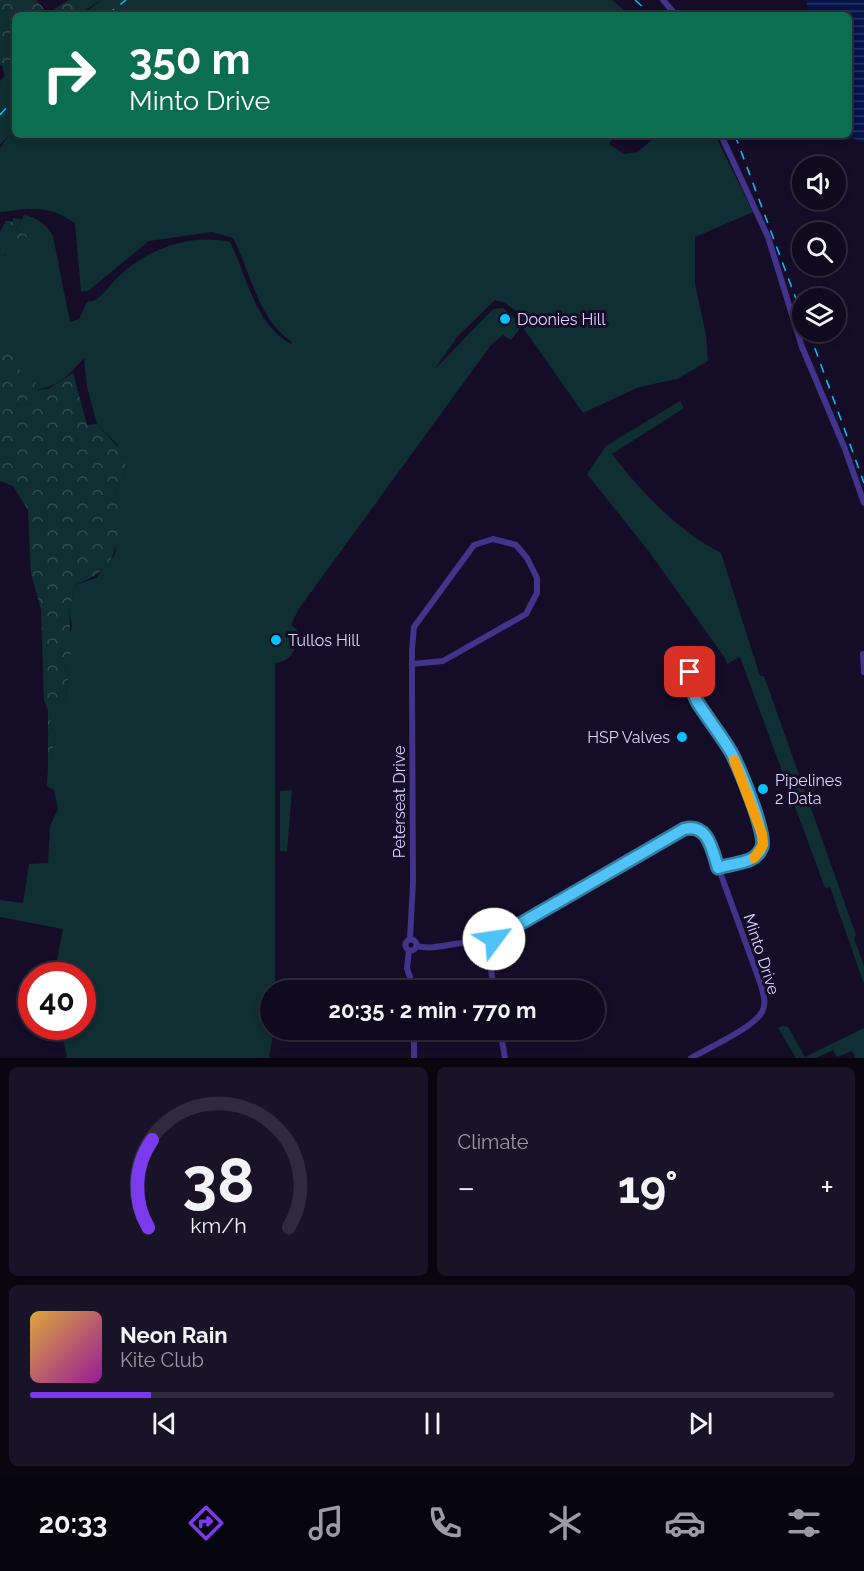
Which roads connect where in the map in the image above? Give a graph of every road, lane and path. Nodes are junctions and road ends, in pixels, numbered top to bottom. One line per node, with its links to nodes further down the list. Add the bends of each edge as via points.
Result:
1 (663, 0): 2 (street)
2 (673, 12)
3 (722, 138): 4 (street, via 768,237 802,347)
4 (864, 502)
5 (863, 654): 7 (street)
6 (412, 664): 6 (street, Peterseat Drive, via 443,661 526,614 537,593 537,578 516,545 501,539 487,540 464,555 414,627); 11 (street, Peterseat Drive)
7 (864, 672)
8 (689, 682): 9 (street, via 696,701 731,753 763,840 753,859)
9 (718, 868): 10 (street, Minto Drive, via 704,832 684,829 500,934); 18 (street, Minto Drive, via 765,1004 753,1022)
10 (489, 945): 11 (street, via 475,942); 13 (street)
11 (412, 948): 12 (street, via 407,968)
12 (411, 980)
13 (492, 980)
14 (414, 1040): 16 (street)
15 (502, 1040): 17 (street)
16 (414, 1058)
17 (505, 1058)
18 (691, 1058)

